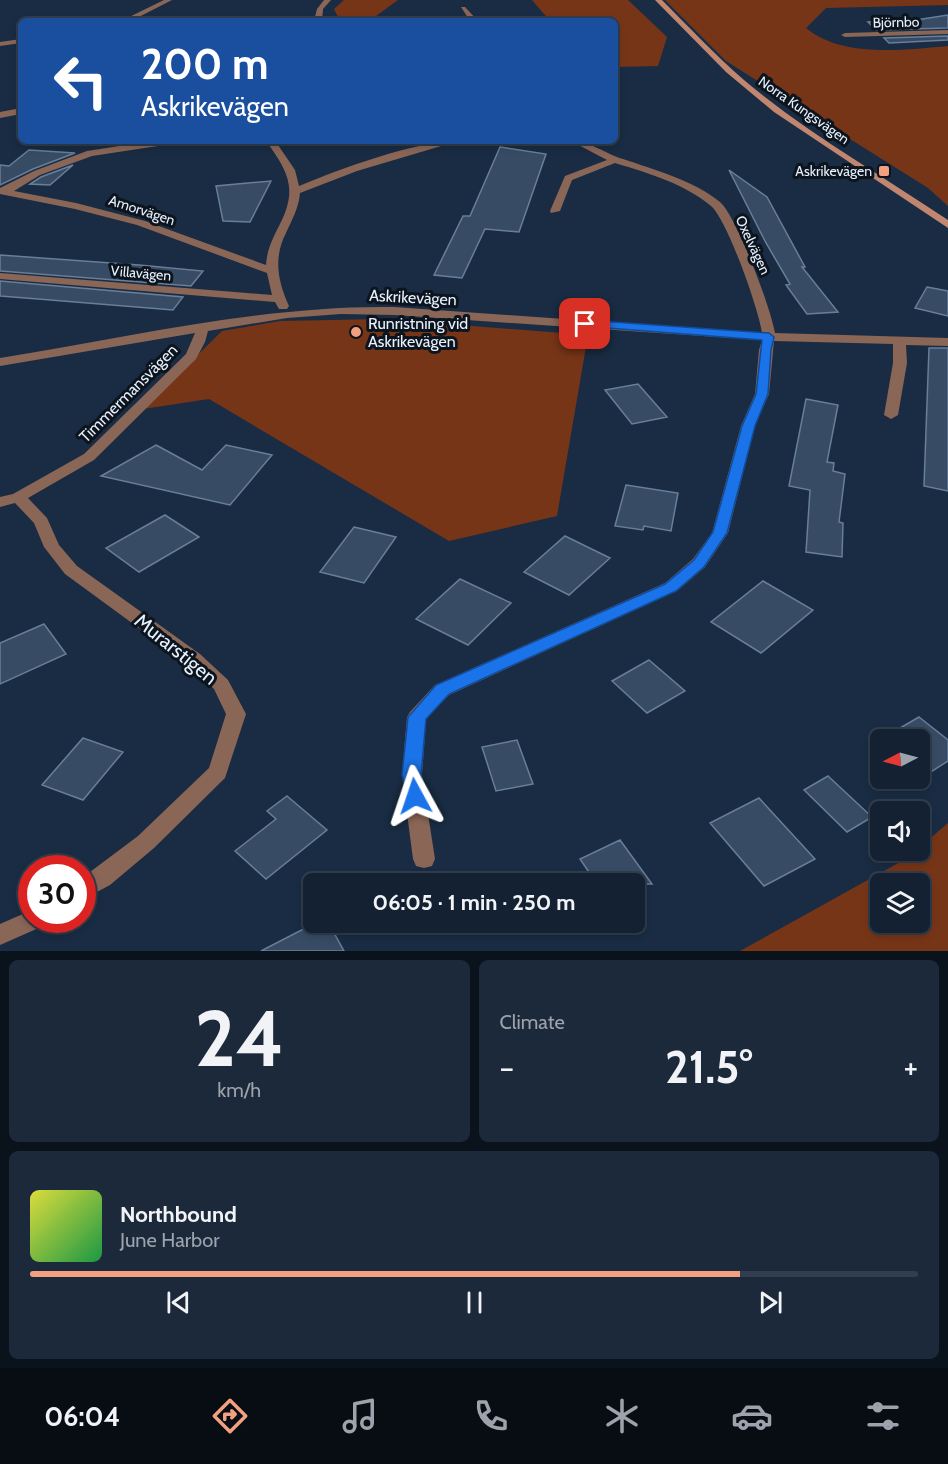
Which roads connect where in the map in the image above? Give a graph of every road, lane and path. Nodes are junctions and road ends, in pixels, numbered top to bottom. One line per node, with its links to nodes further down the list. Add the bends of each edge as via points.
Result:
1 (169, 0): 5 (street)
2 (328, 0): 6 (street, via 320,9)
3 (658, 0): 22 (main road, Norra Kungsvägen, via 752,91)
4 (463, 8): 7 (street)
5 (131, 18)
6 (320, 18)
7 (471, 18)
8 (948, 32): 9 (street, Björnbo)
9 (845, 35)
10 (18, 41): 11 (street)
11 (0, 44)
12 (18, 112): 13 (street)
13 (0, 115)
14 (151, 144): 19 (street, via 90,153 61,162)
15 (273, 144): 20 (street, via 289,166)
16 (441, 144): 20 (street, via 381,159)
17 (582, 144): 18 (street, Oxelvägen)
18 (615, 160): 21 (street, via 568,178); 28 (street, Oxelvägen, via 684,185 717,205 752,278)
19 (2, 191): 23 (street, Amorvägen, via 141,223)
20 (295, 191): 23 (street, via 290,213 274,246)
21 (555, 211)
22 (948, 225)
23 (272, 271): 25 (street)
24 (0, 276): 25 (street, Villavägen)
25 (280, 299): 26 (street)
26 (287, 314): 27 (street, Askrikevägen); 28 (street, Askrikevägen, via 394,311)
27 (202, 328): 31 (street, Askrikevägen); 33 (street, Timmermansvägen, via 191,356 89,457)
28 (769, 337): 29 (street, Askrikevägen); 34 (street, via 762,394 748,426 720,533 699,563 671,587 442,690 417,717 412,775)
29 (899, 340): 30 (street, Askrikevägen); 32 (street, via 900,363)
30 (948, 342)
31 (0, 362)
32 (891, 415)
33 (9, 500): 35 (street, Murarstigen, via 41,520 52,547 71,570 194,659 222,685 236,714 218,772 146,842)
34 (424, 859)
35 (96, 882)
36 (18, 927): 37 (street)
37 (0, 935)

